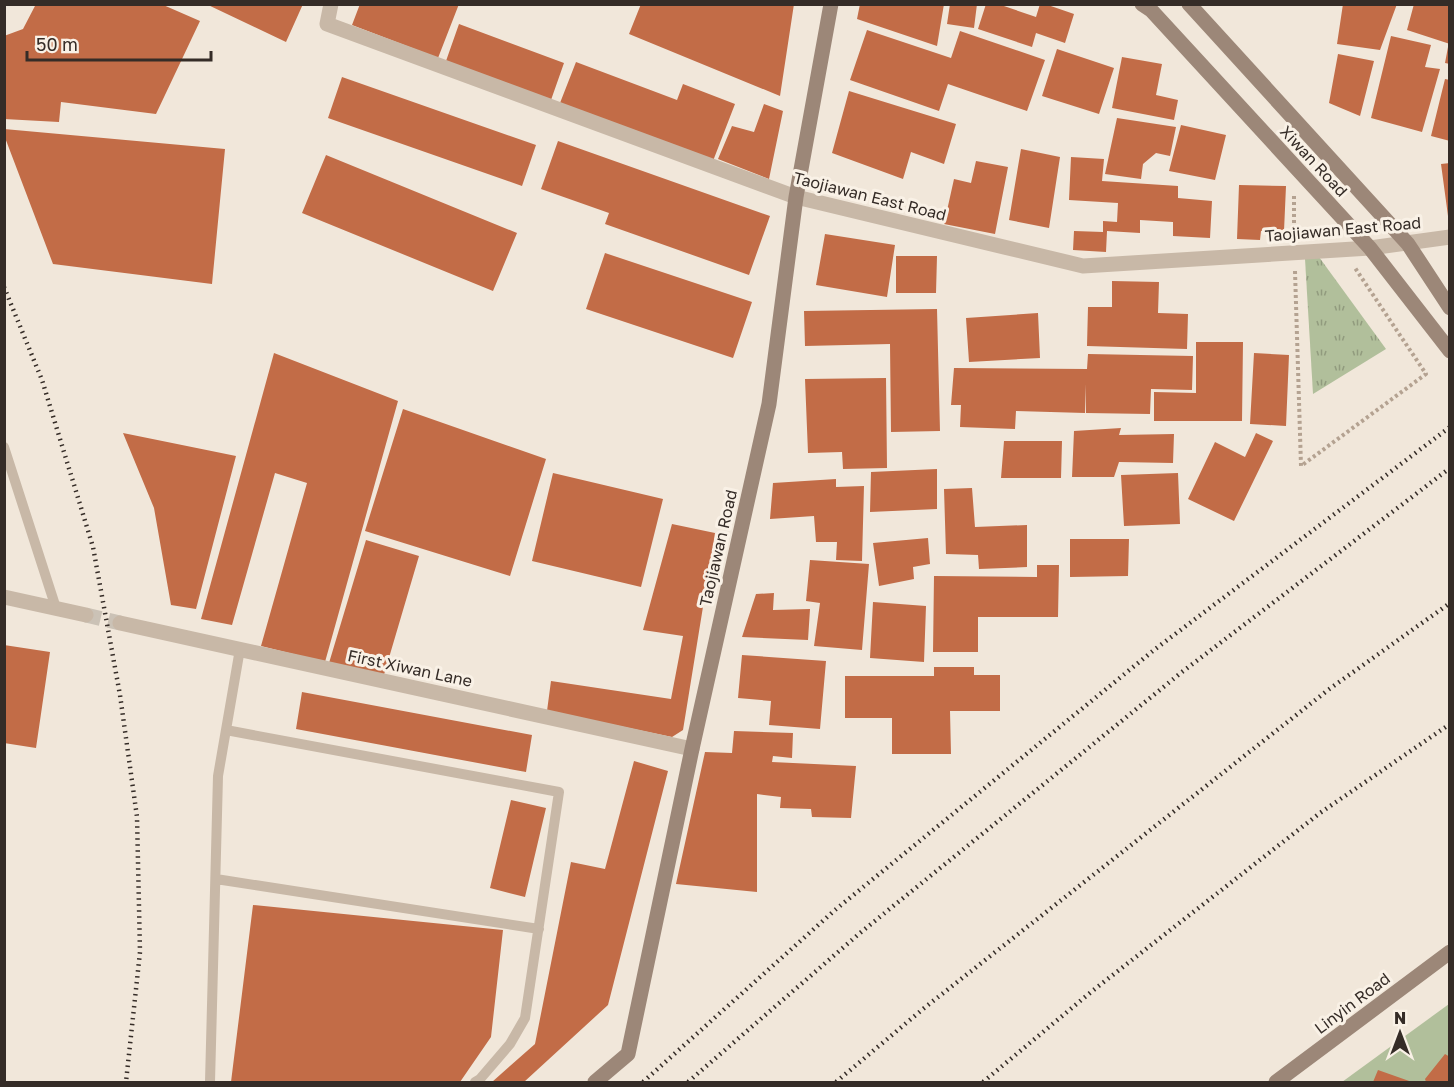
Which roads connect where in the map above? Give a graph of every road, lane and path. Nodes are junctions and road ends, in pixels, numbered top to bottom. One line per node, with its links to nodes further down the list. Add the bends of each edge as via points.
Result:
1 (331, 4): 6 (street, Taojiawan East Road, via 327,24)
2 (831, 4): 6 (street, Taojiawan Road)
3 (1142, 4): 5 (street, Xiwan Road)
4 (1190, 4): 8 (street, Xiwan Road)
5 (1293, 165): 9 (street, Xiwan Road); 11 (path)
6 (796, 197): 11 (street, Taojiawan East Road, via 1083,266); 21 (street, Taojiawan Road, via 769,404)
7 (1449, 237): 8 (street, Taojiawan East Road)
8 (1408, 244): 9 (street, Taojiawan East Road); 12 (street, Xiwan Road)
9 (1370, 248): 10 (street, Taojiawan East Road); 13 (street, Xiwan Road)
10 (1343, 250): 11 (street, Taojiawan East Road); 11 (path, via 1426,374 1300,466)
11 (1294, 253)
12 (1449, 308)
13 (1449, 351)
14 (4, 447): 16 (lane)
15 (4, 597): 16 (street)
16 (56, 608): 17 (street)
17 (86, 615)
18 (120, 622): 19 (street, First Xiwan Lane)
19 (240, 649): 20 (lane); 21 (street, First Xiwan Lane)
20 (226, 730): 22 (lane, via 218,776); 23 (lane, via 559,792)
21 (692, 749): 27 (street, Taojiawan Road, via 628,1054)
22 (216, 879): 23 (lane); 25 (lane)
23 (539, 929): 26 (lane, via 525,1018 510,1044)
24 (1449, 952): 28 (street, Linyin Road)
25 (210, 1083)
26 (475, 1083)
27 (595, 1083)
28 (1276, 1083)

